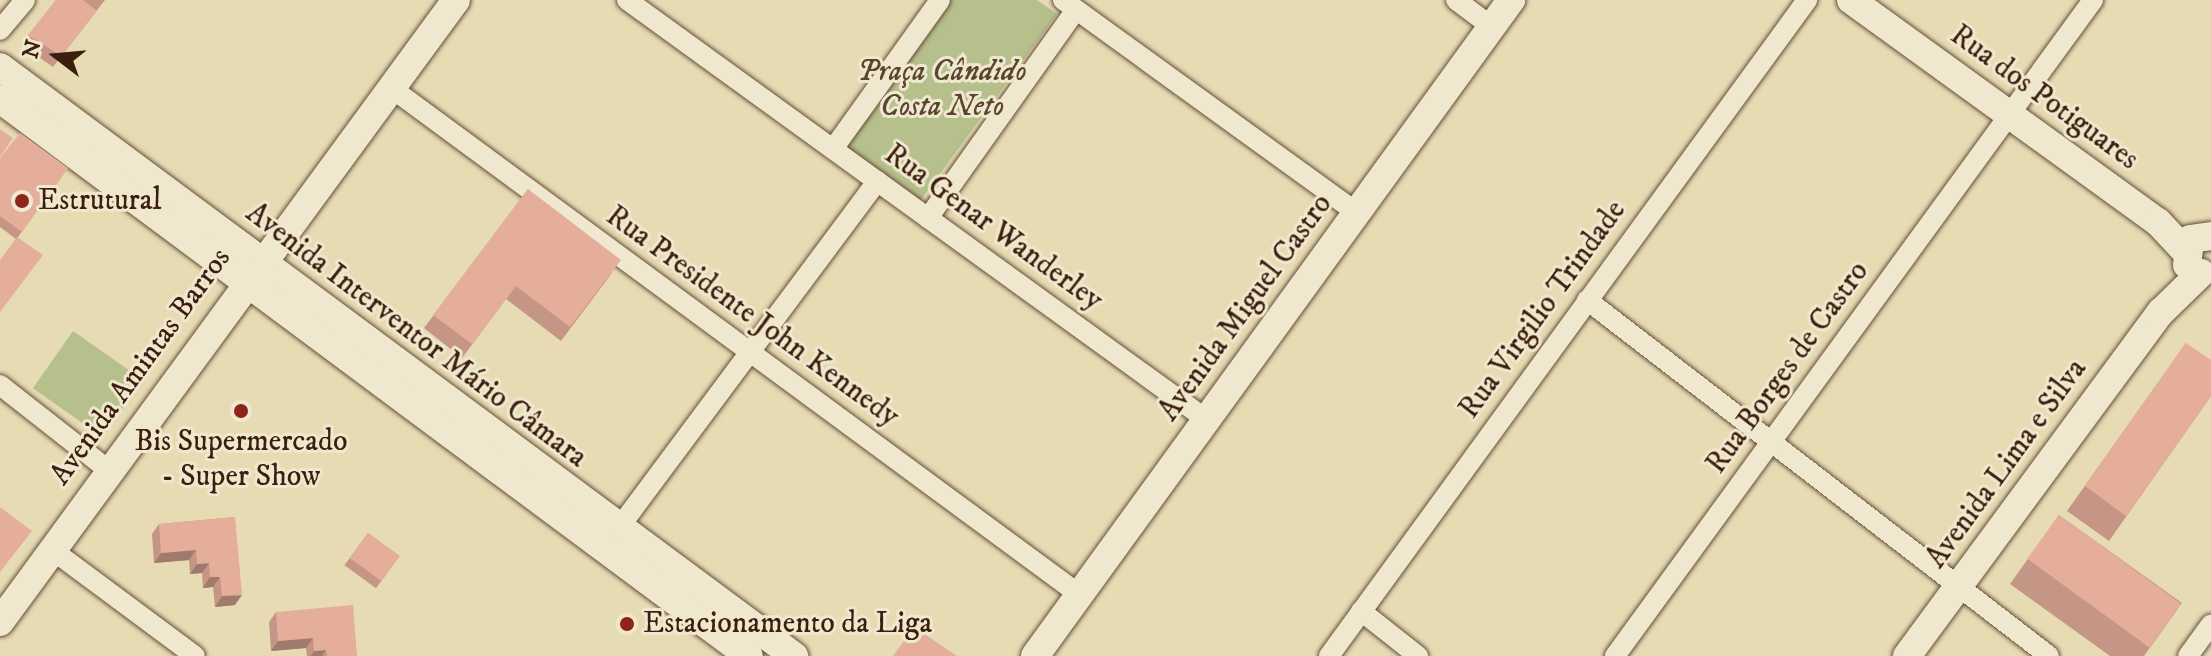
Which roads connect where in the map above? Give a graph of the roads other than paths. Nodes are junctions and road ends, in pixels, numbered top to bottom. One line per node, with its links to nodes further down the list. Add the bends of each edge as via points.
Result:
1 (25, 0): 12 (street)
2 (456, 0): 14 (main road, Avenida Amintas Barros)
3 (627, 0): 17 (street, Rua Genar Wanderley)
4 (940, 0): 17 (street)
5 (1456, 0): 11 (street)
6 (1511, 0): 11 (main road, Avenida Miguel Castro)
7 (1807, 0): 23 (street, Rua Virgilio Trindade)
8 (2093, 0): 16 (street, Rua Borges de Castro)
9 (1863, 3): 16 (main road, Rua dos Potiguares)
10 (1069, 5): 19 (street); 20 (street)
11 (1492, 27): 19 (main road, Avenida Miguel Castro)
12 (0, 30)
13 (0, 67): 22 (main road, Avenida Interventor Mário Câmara)
14 (390, 87): 22 (main road, Avenida Amintas Barros); 24 (street, Rua Presidente John Kennedy)
15 (0, 99): 22 (main road, Avenida Interventor Mário Câmara)
16 (2006, 113): 21 (main road, Rua dos Potiguares); 27 (street, Rua Borges de Castro)
17 (833, 149): 18 (street, Rua Genar Wanderley)
18 (877, 181): 20 (street, Rua Genar Wanderley); 24 (street)
19 (1357, 213): 26 (main road, Avenida Miguel Castro)
20 (928, 218): 26 (street, Rua Genar Wanderley)
21 (2202, 253): 31 (main road, Avenida Lima e Silva)
22 (252, 271): 28 (main road, Avenida Amintas Barros); 29 (main road, Avenida Interventor Mário Câmara); 37 (main road, Avenida Interventor Mário Câmara)
23 (1587, 300): 27 (street); 33 (street, Rua Virgilio Trindade)
24 (748, 352): 29 (street); 32 (street, Rua Presidente John Kennedy)
25 (0, 385): 28 (street)
26 (1207, 420): 32 (main road, Avenida Miguel Castro)
27 (1770, 447): 31 (street); 42 (street, Rua Borges de Castro)
28 (107, 469): 30 (main road, Avenida Amintas Barros)
29 (618, 529): 38 (main road, Avenida Interventor Mário Câmara)
30 (51, 549): 34 (main road, Avenida Amintas Barros); 36 (street)
31 (1957, 588): 43 (main road, Avenida Lima e Silva); 44 (street)
32 (1080, 595): 39 (main road, Avenida Miguel Castro)
33 (1361, 611): 40 (street, Rua Virgilio Trindade); 41 (street)
34 (0, 622)
35 (2211, 624): 45 (street)
36 (195, 656)
37 (749, 656)
38 (794, 656)
39 (1035, 656)
40 (1329, 656)
41 (1418, 656)
42 (1615, 656)
43 (1907, 656)
44 (2049, 656)
45 (2188, 656)

